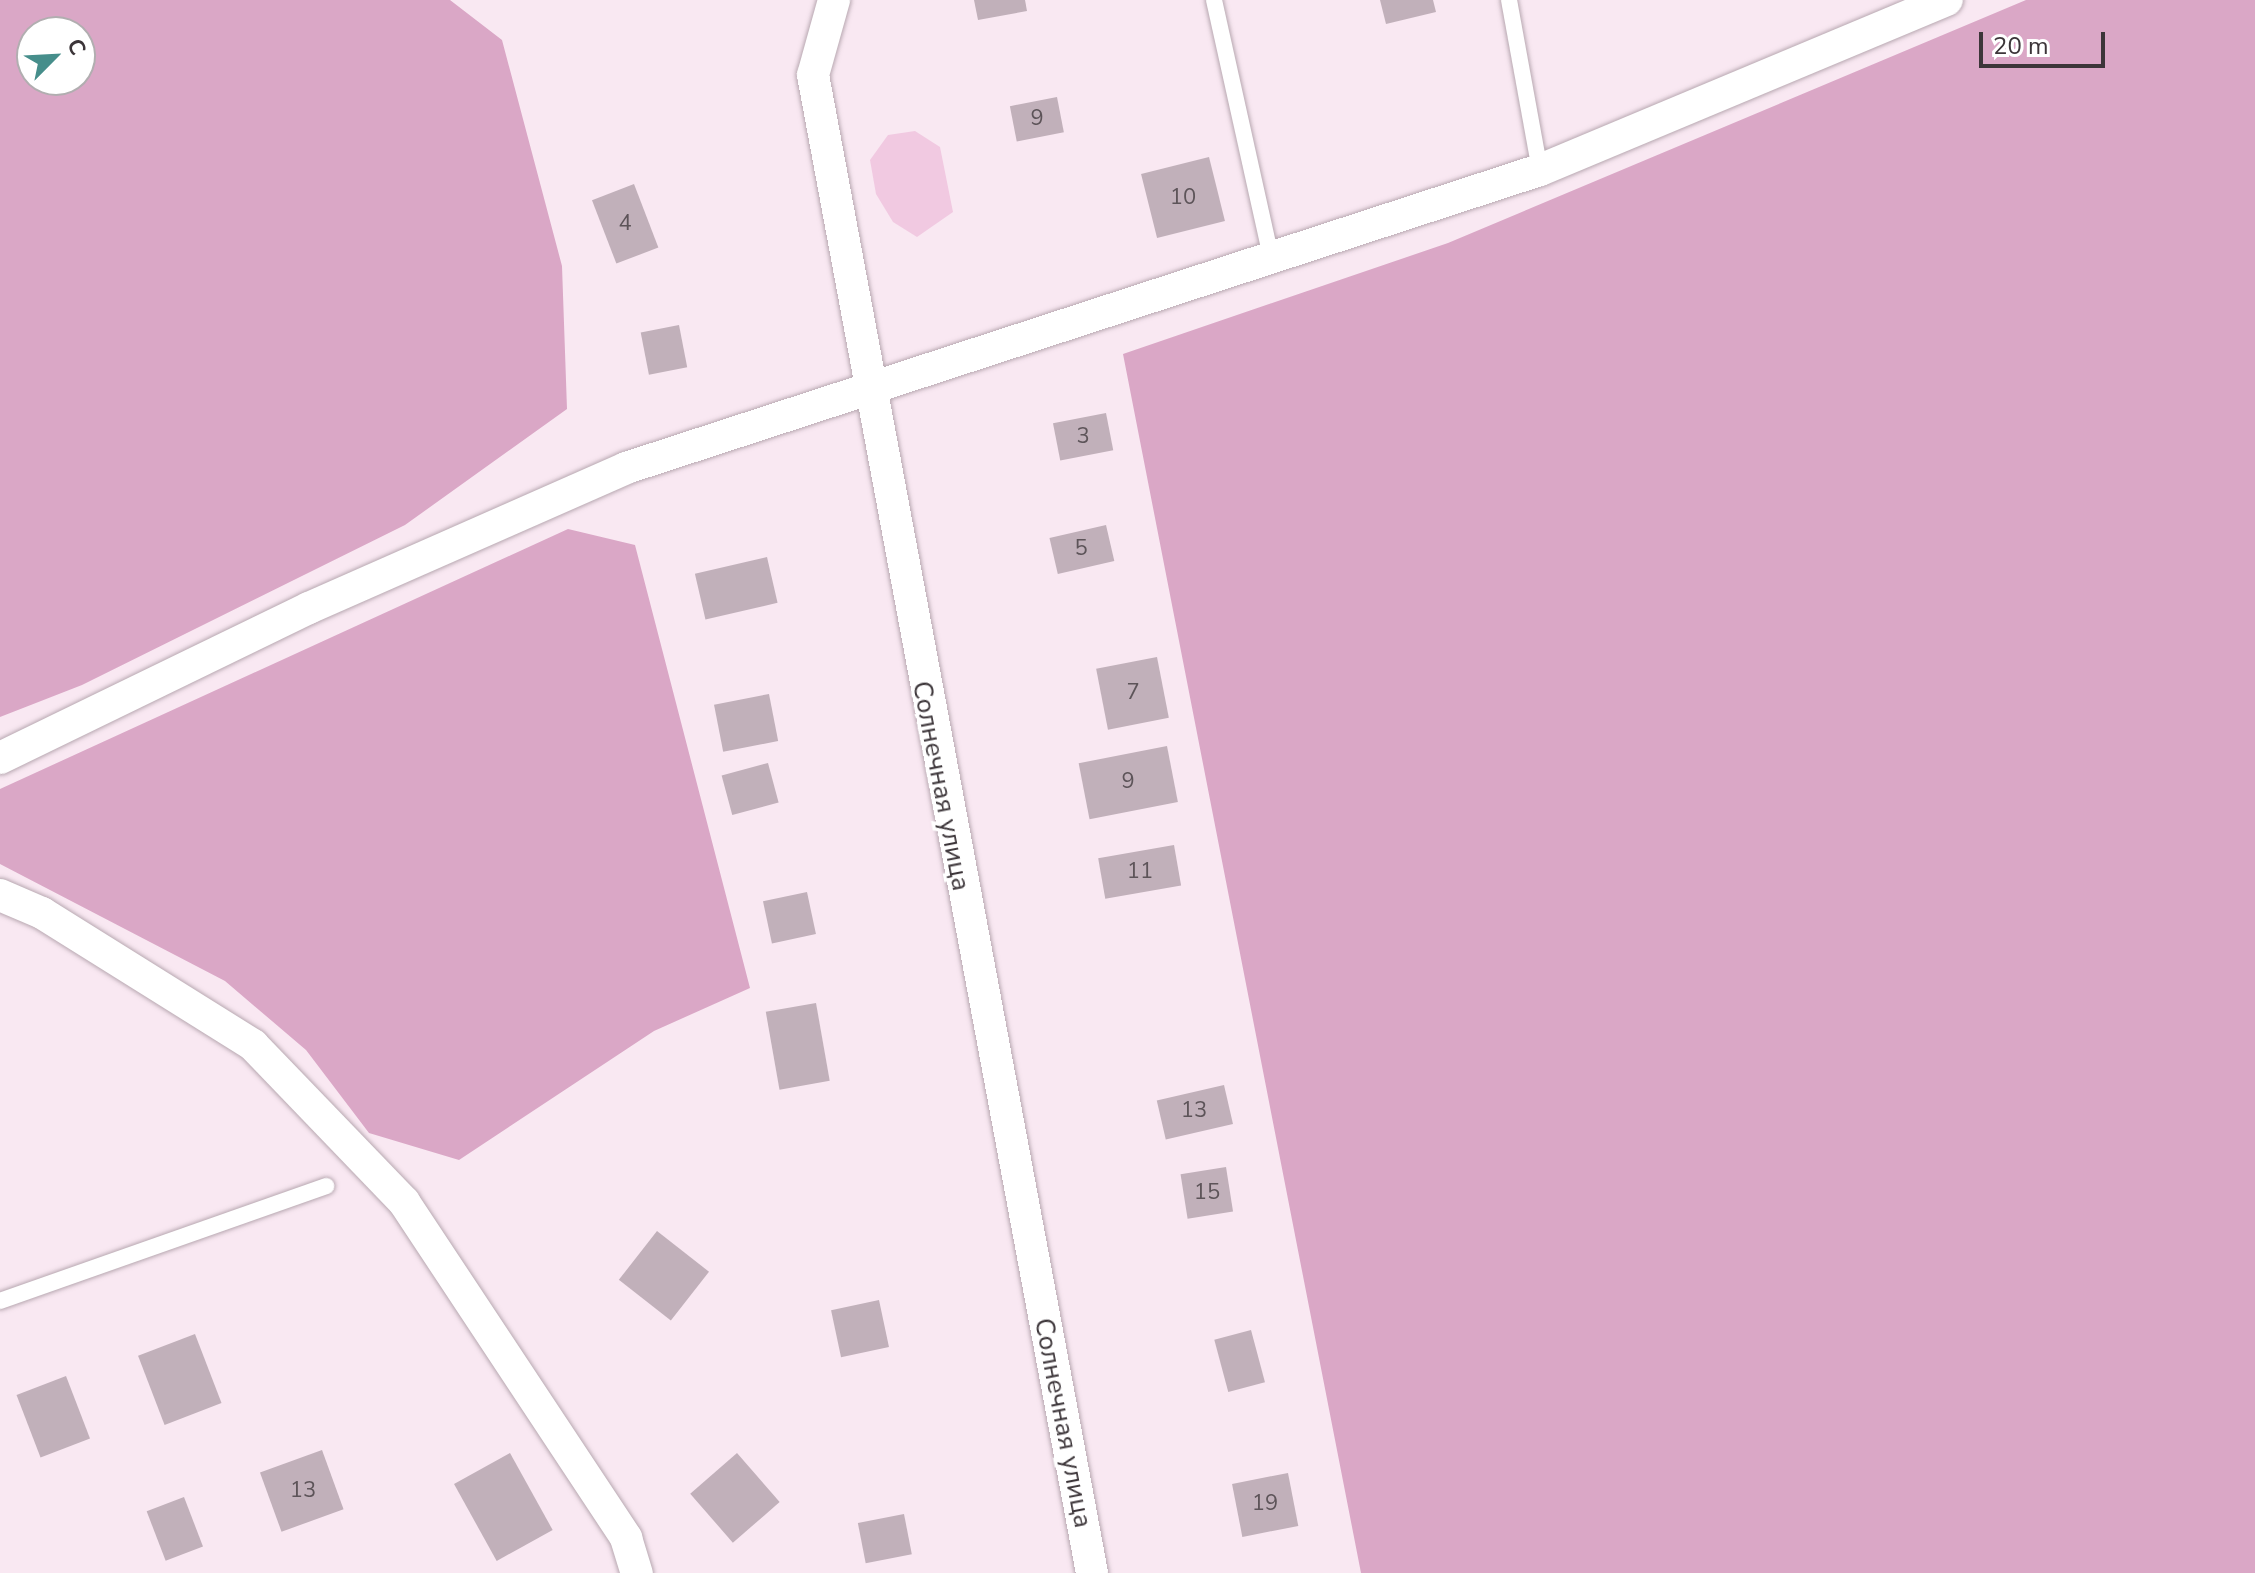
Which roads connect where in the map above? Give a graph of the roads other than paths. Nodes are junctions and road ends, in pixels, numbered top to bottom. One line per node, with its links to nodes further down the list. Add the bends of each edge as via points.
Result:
1 (834, 0): 7 (street, Солнечная улица, via 813,75)
2 (1214, 0): 6 (lane)
3 (1509, 0): 5 (lane)
4 (1936, 2): 5 (street)
5 (1540, 170): 6 (street)
6 (1271, 258): 7 (street)
7 (865, 388): 8 (street, via 626,468 309,608); 13 (street, Солнечная улица)
8 (0, 758)
9 (0, 895): 12 (street, via 42,913 253,1045 404,1202 626,1538)
10 (326, 1186): 11 (lane)
11 (0, 1301)
12 (637, 1573)
13 (1092, 1573)

